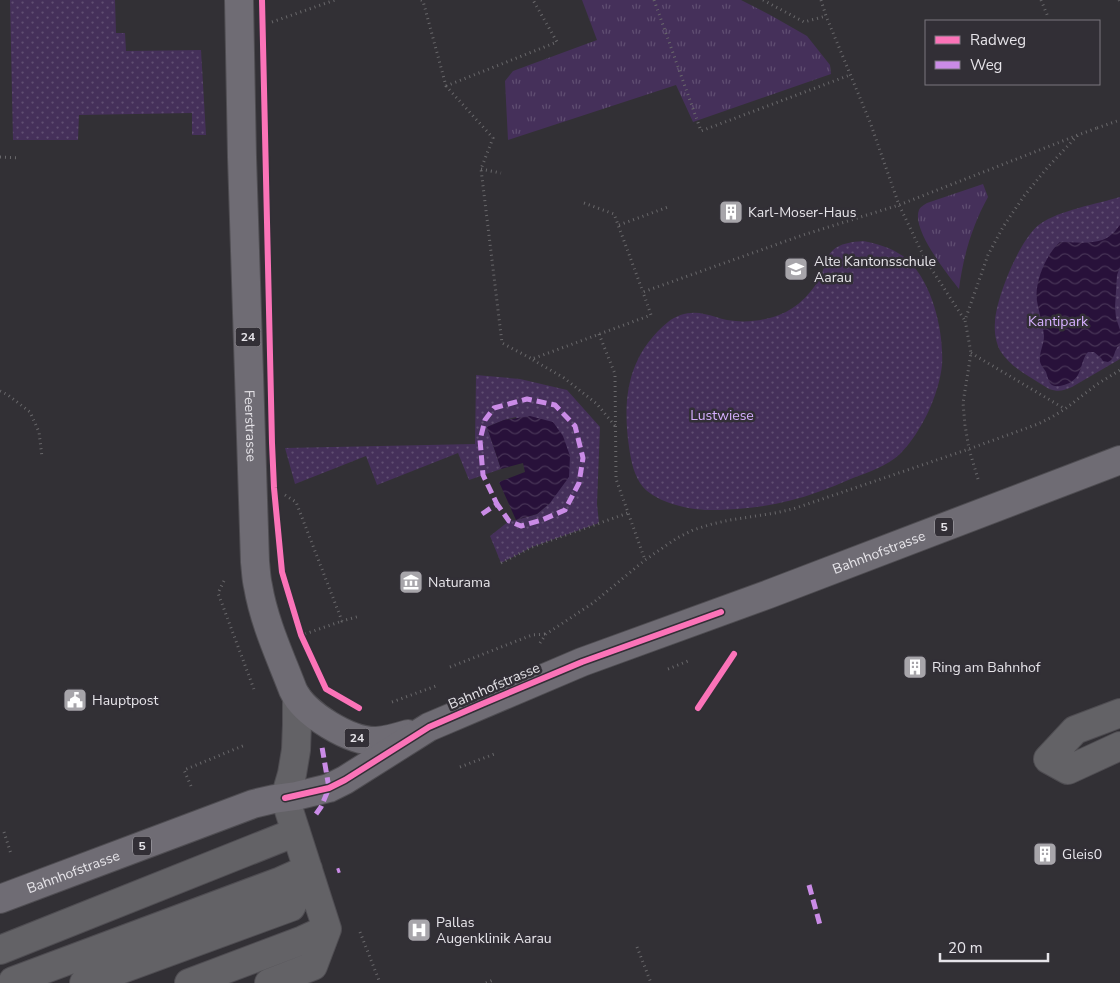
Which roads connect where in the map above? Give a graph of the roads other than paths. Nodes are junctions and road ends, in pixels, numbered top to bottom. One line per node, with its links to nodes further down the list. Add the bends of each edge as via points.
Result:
1 (240, 13): 3 (main road, Feerstrasse / 24, via 255,562 257,584 270,630)
2 (1120, 460): 5 (main road, Bahnhofstrasse / 5, via 582,662)
3 (297, 698): 5 (main road, Feerstrasse / 24, via 330,725 364,740 378,741); 7 (lane, via 296,750)
4 (1120, 713): 6 (lane, via 1075,730 1048,760 1068,770)
5 (429, 727): 7 (main road, Bahnhofstrasse / 5, via 329,788)
6 (1120, 746)
7 (285, 798): 8 (lane); 10 (main road, Bahnhofstrasse / 5, via 241,808)
8 (296, 832): 9 (lane); 12 (lane)
9 (308, 869): 11 (lane); 13 (lane); 14 (lane, via 291,907)
10 (0, 899)
11 (327, 929): 15 (lane); 16 (lane, via 313,966)
12 (0, 950)
13 (13, 977)
14 (84, 983)
15 (189, 983)
16 (269, 983)

